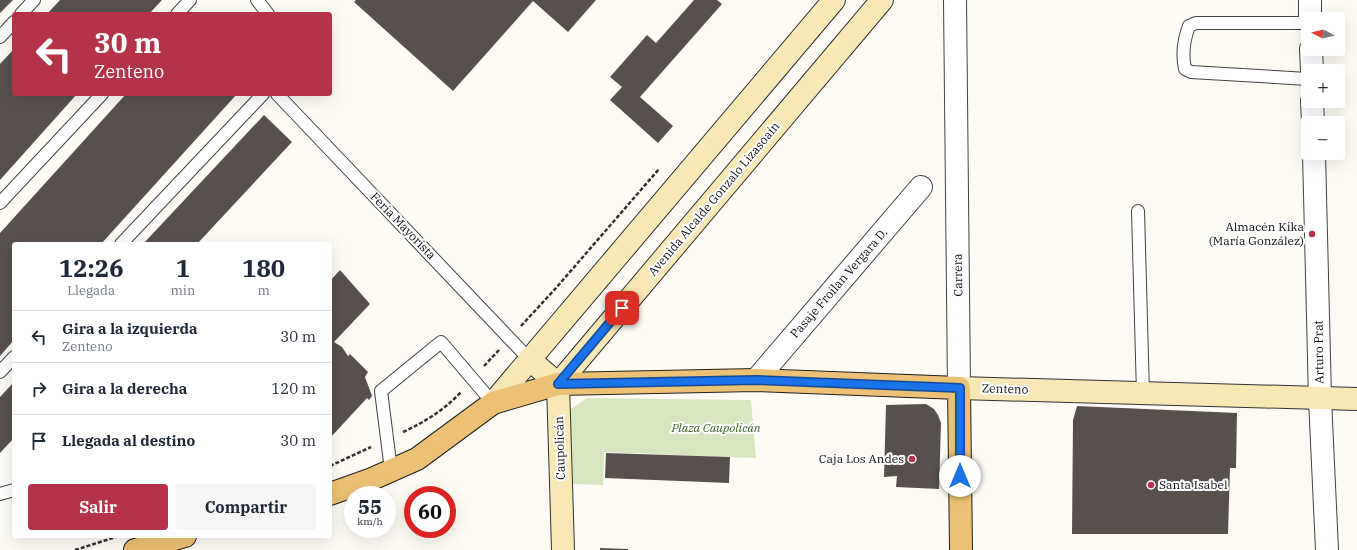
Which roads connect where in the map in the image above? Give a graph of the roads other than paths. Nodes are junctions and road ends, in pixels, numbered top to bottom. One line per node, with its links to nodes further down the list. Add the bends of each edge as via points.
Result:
1 (34, 0): 8 (lane)
2 (190, 0): 9 (lane)
3 (257, 0): 10 (lane)
4 (834, 0): 25 (main road)
5 (882, 0): 28 (main road, Avenida Alcalde Gonzalo Lizasoaín)
6 (956, 0): 29 (street, Carrera)
7 (1310, 0): 11 (street)
8 (23, 12)
9 (179, 12)
10 (266, 12)
11 (1310, 12)
12 (12, 24): 14 (lane)
13 (1301, 24): 15 (lane, via 1196,23 1189,26 1186,34 1183,61 1185,69 1191,72)
14 (0, 37)
15 (1301, 79)
16 (100, 96): 21 (lane)
17 (261, 96): 23 (lane)
18 (278, 96): 25 (lane, Feria Mayorista)
19 (1314, 160): 31 (street, Arturo Prat)
20 (921, 187): 27 (street, Pasaje Froilan Vergara D.)
21 (0, 203)
22 (1138, 210): 30 (lane)
23 (123, 242)
24 (12, 359): 26 (lane)
25 (529, 359): 28 (main road); 33 (main road)
26 (0, 372)
27 (756, 380): 28 (main road, Zenteno); 29 (main road, Zenteno)
28 (558, 384): 33 (main road); 40 (main road, Caupolicán)
29 (960, 388): 30 (main road, Zenteno); 41 (main road, Carrera)
30 (1143, 394): 31 (main road, Zenteno)
31 (1320, 399): 32 (main road, Zenteno); 42 (street, Arturo Prat)
32 (1357, 399)
33 (493, 403): 34 (main road, via 417,459); 34 (lane, via 441,342 381,391)
34 (391, 470): 36 (main road)
35 (12, 491): 37 (lane)
36 (332, 493)
37 (0, 494)
38 (179, 538): 39 (main road)
39 (143, 549)
40 (563, 550)
41 (961, 550)
42 (1327, 550)

